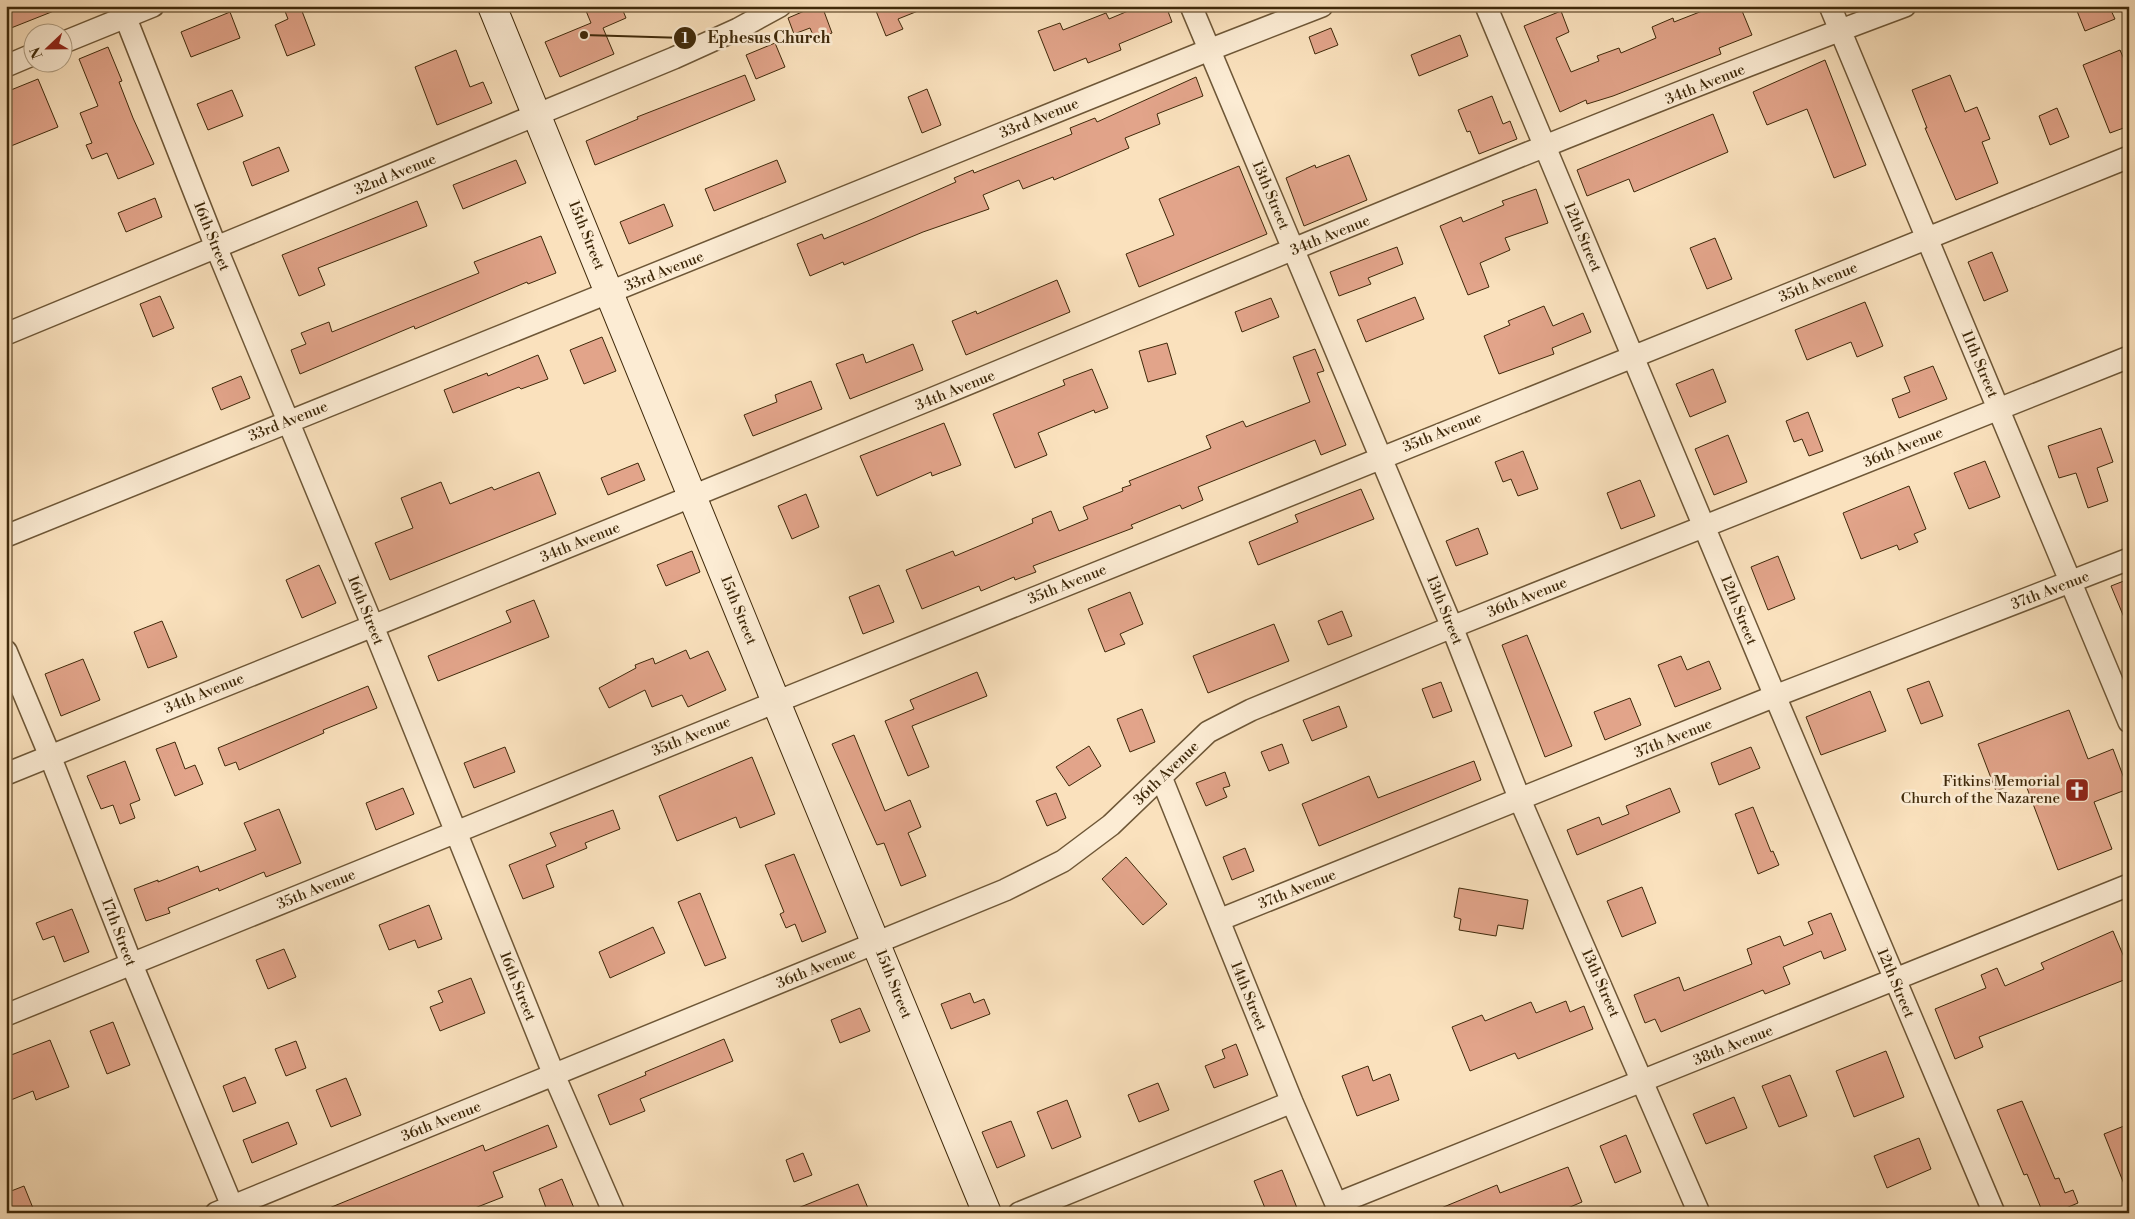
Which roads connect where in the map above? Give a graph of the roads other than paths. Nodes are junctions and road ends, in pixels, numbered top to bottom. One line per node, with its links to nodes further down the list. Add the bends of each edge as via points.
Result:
1 (152, 6): 9 (street)
2 (492, 6): 15 (street, 15th Street)
3 (780, 6): 15 (street, 32nd Avenue, via 674,58)
4 (1191, 6): 12 (street, 13th Street)
5 (1322, 6): 12 (street, 33rd Avenue)
6 (1486, 6): 16 (street, 12th Street)
7 (1830, 6): 10 (street, 11th Street)
8 (1905, 6): 10 (street, 34th Avenue)
9 (124, 12): 11 (street); 19 (street, 16th Street)
10 (1840, 30): 16 (street, 34th Avenue); 18 (street, 11th Street)
11 (72, 38)
12 (1209, 50): 20 (street, 13th Street); 21 (street, 33rd Avenue)
13 (22, 59): 14 (street)
14 (6, 66)
15 (538, 115): 19 (street, 32nd Avenue); 21 (street, 15th Street)
16 (1545, 147): 20 (street, 34th Avenue); 23 (street, 12th Street)
17 (2129, 157): 18 (street, 35th Avenue)
18 (1928, 238): 23 (street, 35th Avenue); 25 (street, 11th Street)
19 (216, 247): 22 (street, 32nd Avenue); 26 (street, 16th Street)
20 (1294, 250): 27 (street, 13th Street); 28 (street, 34th Avenue)
21 (610, 292): 26 (street, 33rd Avenue); 28 (street, 15th Street)
22 (6, 334)
23 (1632, 356): 27 (street, 35th Avenue); 29 (street, 12th Street)
24 (2129, 357): 25 (street, 36th Avenue)
25 (1999, 409): 29 (street, 36th Avenue); 32 (street, 11th Street)
26 (287, 421): 30 (street, 33rd Avenue); 33 (street, 16th Street)
27 (1381, 457): 34 (street, 13th Street); 37 (street, 35th Avenue)
28 (694, 497): 33 (street, 34th Avenue); 37 (street, 15th Street)
29 (1706, 527): 34 (street, 36th Avenue); 36 (street, 12th Street)
30 (6, 536)
31 (2129, 559): 32 (street, 37th Avenue)
32 (2071, 583): 36 (street, 37th Avenue); 38 (street, 11th Street)
33 (372, 624): 39 (street, 34th Avenue); 43 (street, 16th Street)
34 (1452, 627): 41 (street, 36th Avenue, via 1251,710 1208,732); 42 (street, 13th Street)
35 (6, 651): 39 (street, 17th Street)
36 (1775, 696): 42 (street, 37th Avenue); 48 (street, 12th Street)
37 (776, 702): 43 (street, 35th Avenue); 46 (street, 15th Street)
38 (2129, 722)
39 (50, 756): 40 (street, 34th Avenue); 47 (street, 17th Street)
40 (6, 774)
41 (1161, 778): 45 (street, 14th Street); 46 (street, 36th Avenue, via 1111,825 1063,861 1005,890)
42 (1520, 800): 45 (street, 37th Avenue); 51 (street, 13th Street)
43 (456, 832): 47 (street, 35th Avenue); 50 (street, 16th Street)
44 (2129, 885): 48 (street, 38th Avenue)
45 (1219, 920): 52 (street, 14th Street)
46 (877, 944): 50 (street, 36th Avenue); 56 (street, 15th Street)
47 (132, 965): 49 (street, 35th Avenue); 54 (street, 17th Street)
48 (1894, 979): 51 (street, 38th Avenue); 59 (street, 12th Street)
49 (6, 1015)
50 (554, 1076): 54 (street, 36th Avenue); 55 (street, 16th Street)
51 (1644, 1082): 53 (street, 38th Avenue); 58 (street, 13th Street)
52 (1292, 1102): 53 (street, 14th Street); 57 (street)
53 (1338, 1209)
54 (228, 1211)
55 (614, 1213)
56 (987, 1213)
57 (1019, 1213)
58 (1699, 1213)
59 (1994, 1213)

